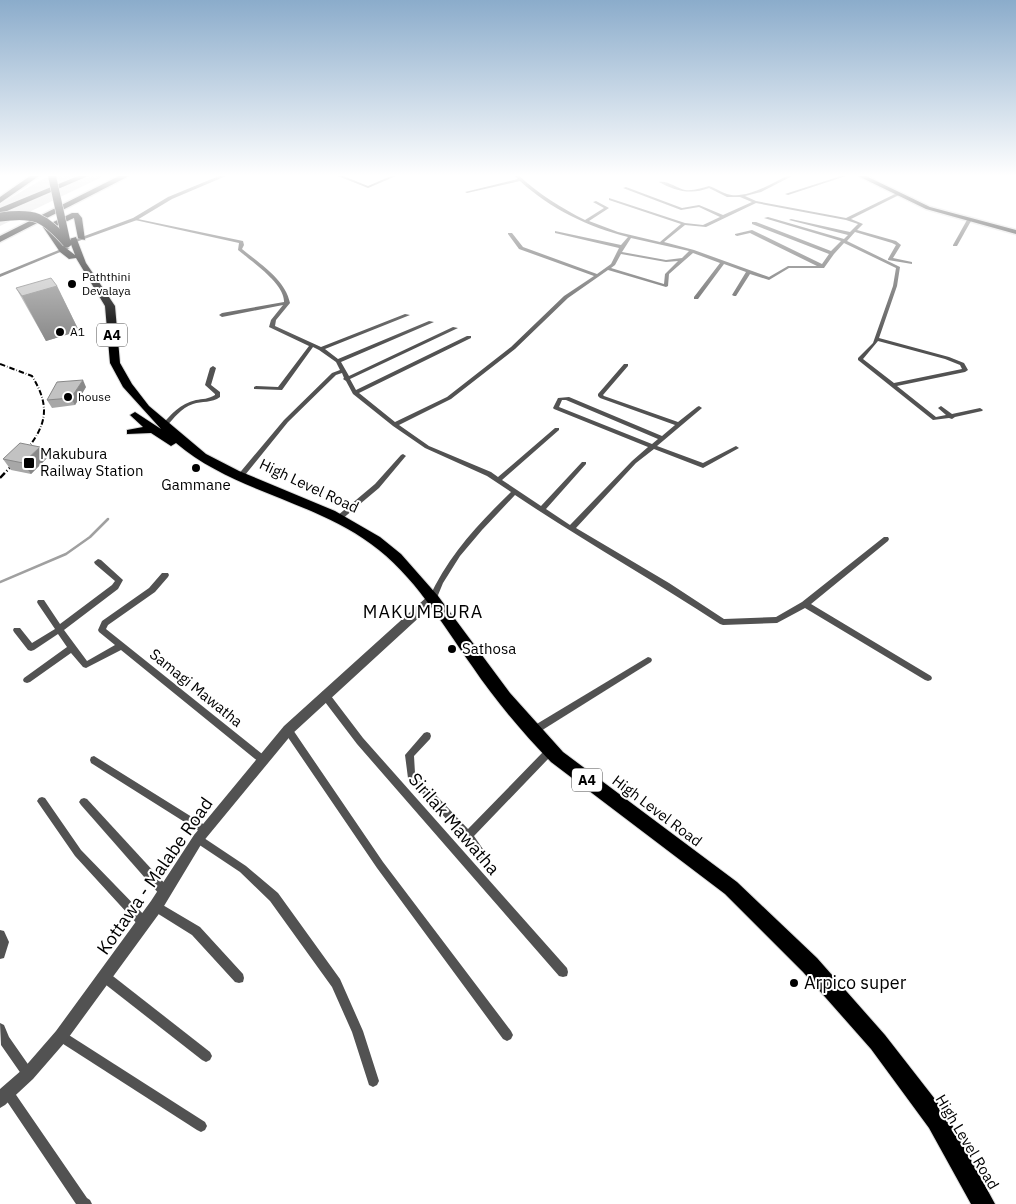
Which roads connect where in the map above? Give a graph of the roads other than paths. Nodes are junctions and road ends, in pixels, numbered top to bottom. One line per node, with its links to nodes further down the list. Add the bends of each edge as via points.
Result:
1 (21, 232): 24 (highway)
2 (58, 232): 22 (highway, bridge)
3 (67, 232): 22 (highway, High Level Road / A4, bridge)
4 (68, 232): 22 (highway, High Level Road / A4)
5 (99, 232): 22 (street)
6 (195, 232): 39 (street, via 240,242 240,249 282,286)
7 (557, 232): 26 (street)
8 (617, 232): 20 (street)
9 (674, 232): 23 (street)
10 (749, 232): 18 (street)
11 (750, 232): 32 (street)
12 (778, 232): 28 (street)
13 (814, 232): 21 (street)
14 (843, 232): 19 (street)
15 (863, 232): 31 (street, via 899,245 890,259)
16 (961, 232): 25 (street)
17 (510, 234): 35 (street, via 521,248)
18 (737, 234)
19 (851, 234): 21 (street)
20 (630, 237): 23 (street); 26 (street)
21 (844, 241): 28 (street); 45 (street, via 898,267 895,286)
22 (70, 243): 36 (street); 58 (highway, High Level Road / A4, via 110,306 115,363); 58 (highway, High Level Road / A4, via 72,257 96,290 104,308 109,363)
23 (661, 243): 27 (street)
24 (0, 244)
25 (954, 244)
26 (621, 250): 29 (street, via 666,260); 33 (street)
27 (692, 250): 29 (street); 30 (street)
28 (832, 253): 32 (street)
29 (684, 259): 33 (street, via 667,274 666,286)
30 (722, 262): 34 (street); 38 (street)
31 (910, 263)
32 (822, 266): 34 (street, via 788,267 769,279)
33 (608, 268): 35 (street)
34 (748, 273): 37 (street)
35 (598, 275): 62 (street, via 566,296 513,348 450,398)
36 (0, 276)
37 (734, 294)
38 (696, 298)
39 (287, 303): 40 (street); 46 (street, via 272,322 272,327)
40 (222, 315)
41 (407, 315): 47 (street)
42 (431, 322): 48 (street)
43 (455, 328): 52 (street)
44 (469, 337): 55 (street)
45 (876, 339): 53 (street, via 860,359); 53 (street, via 947,358 962,364 965,370)
46 (312, 345): 47 (street); 54 (street, via 280,389)
47 (321, 349): 48 (street)
48 (338, 361): 51 (street)
49 (626, 365): 61 (street, via 600,395)
50 (213, 368): 63 (street, via 208,385 218,396 187,402)
51 (342, 371): 52 (street); 71 (street, via 334,374 286,420)
52 (346, 379): 55 (street)
53 (893, 385): 60 (street, via 931,417 940,420)
54 (256, 388)
55 (355, 393): 62 (street)
56 (700, 408): 61 (street)
57 (940, 408): 60 (street)
58 (139, 409): 63 (highway, High Level Road / A4)
59 (980, 410): 60 (street)
60 (952, 417)
61 (678, 424): 66 (street)
62 (395, 425): 72 (street, via 427,447)
63 (158, 427): 65 (highway); 71 (highway, High Level Road / A4, via 188,454)
64 (557, 429): 72 (street)
65 (131, 432)
66 (661, 438): 67 (street); 67 (street, via 567,398 560,400 556,408)
67 (650, 447): 68 (street, via 703,466); 76 (street)
68 (736, 448)
69 (403, 456): 75 (street, via 377,486)
70 (584, 463): 74 (street)
71 (240, 477): 75 (highway, High Level Road / A4); 80 (highway, High Level Road / A4, via 358,533 392,559)
72 (498, 480): 73 (street)
73 (515, 492): 74 (street); 80 (street, via 470,540)
74 (541, 510): 76 (street)
75 (339, 518): 80 (highway, High Level Road / A4, via 361,530 396,557)
76 (571, 529): 82 (street, via 723,622 777,620)
77 (886, 540): 82 (street)
78 (98, 562): 83 (street, via 119,580 115,587)
79 (164, 575): 85 (street, Samagi Mawatha, via 152,590 105,623 102,630)
80 (431, 600): 90 (street, Kottawa - Malabe Road); 92 (highway, High Level Road / A4); 94 (highway, High Level Road / A4, via 483,679)
81 (41, 602): 83 (street)
82 (804, 604): 88 (street)
83 (60, 629): 84 (street, via 31,648); 86 (street)
84 (17, 630)
85 (121, 646): 86 (street, via 86,665); 96 (street, Samagi Mawatha)
86 (72, 648): 89 (street)
87 (648, 660): 92 (street)
88 (928, 678)
89 (27, 680)
90 (325, 695): 91 (street, Kottawa - Malabe Road); 108 (street, Sirilak Mawatha, via 360,741)
91 (288, 730): 96 (street, Kottawa - Malabe Road); 112 (street, via 380,865)
92 (532, 731): 103 (highway, High Level Road / A4, via 557,757)
93 (428, 736): 100 (street, via 409,755 411,775)
94 (546, 755): 100 (street); 103 (highway, High Level Road / A4)
95 (94, 760): 99 (street)
96 (263, 760): 99 (street, Kottawa - Malabe Road)
97 (42, 801): 105 (street, via 78,854)
98 (84, 802): 102 (street)
99 (202, 834): 102 (street, Kottawa - Malabe Road); 116 (street, via 274,897 336,983 357,1031)
100 (468, 836): 101 (street)
101 (482, 855)
102 (164, 891): 104 (street, Kottawa - Malabe Road)
103 (728, 891): 120 (highway, High Level Road / A4, via 805,970 917,1104); 121 (highway, High Level Road / A4, via 810,965 878,1042 937,1120)
104 (156, 906): 105 (street, Kottawa - Malabe Road); 110 (street, via 196,931)
105 (144, 923): 109 (street, Kottawa - Malabe Road)
106 (0, 935): 107 (street, via 4,942)
107 (0, 954)
108 (562, 972)
109 (105, 977): 113 (street, Kottawa - Malabe Road); 114 (street)
110 (239, 978)
111 (0, 1029): 115 (street, via 4,1041)
112 (507, 1035)
113 (61, 1036): 115 (street, Kottawa - Malabe Road); 118 (street)
114 (206, 1056)
115 (28, 1074): 117 (street, Kottawa - Malabe Road)
116 (373, 1081)
117 (4, 1096): 119 (street)
118 (201, 1126)
119 (86, 1204)
120 (977, 1204)
121 (984, 1204)

